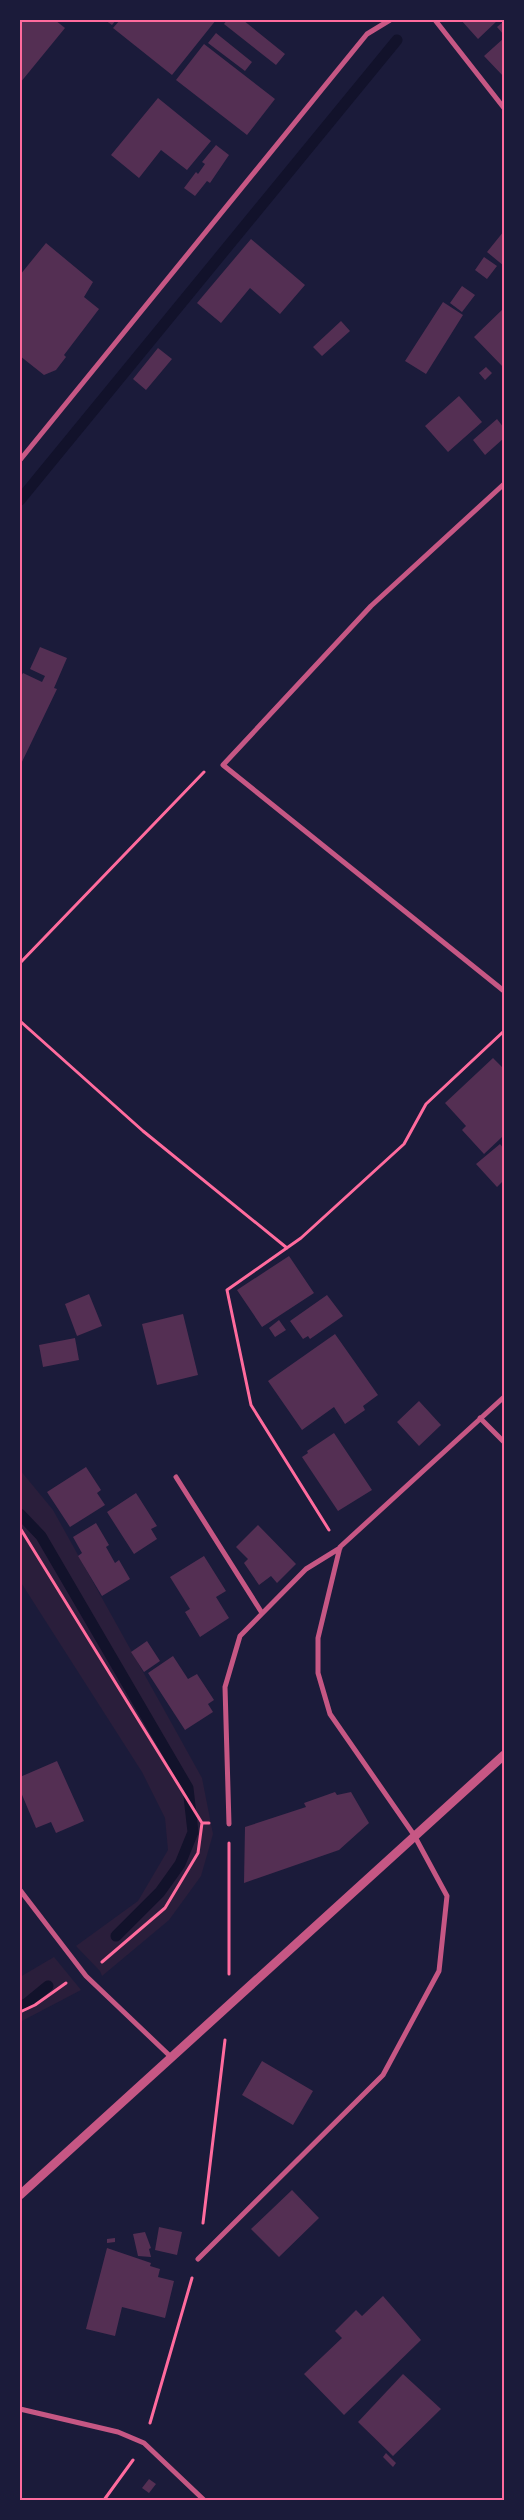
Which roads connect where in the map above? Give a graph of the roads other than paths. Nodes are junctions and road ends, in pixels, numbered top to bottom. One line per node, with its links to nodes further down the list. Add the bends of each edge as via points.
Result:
1 (390, 20): 4 (street, via 367,34)
2 (435, 20): 3 (street)
3 (504, 108)
4 (20, 460)
5 (504, 484): 6 (street, via 371,606 223,765)
6 (504, 992)
7 (504, 1397): 8 (street)
8 (480, 1418): 9 (street); 11 (street)
9 (504, 1442)
10 (176, 1477): 12 (street)
11 (340, 1548): 12 (street, via 306,1569); 15 (street, via 318,1638 318,1673 330,1714)
12 (262, 1613): 14 (street, via 240,1636 225,1687)
13 (504, 1755): 15 (street)
14 (229, 1824)
15 (414, 1835): 17 (street); 19 (street, via 447,1896 439,1971 383,2075)
16 (20, 1890): 17 (street, via 84,1974)
17 (171, 2057): 18 (street)
18 (20, 2195)
19 (198, 2259)
20 (20, 2409): 21 (street, via 118,2432 144,2443)
21 (204, 2500)

